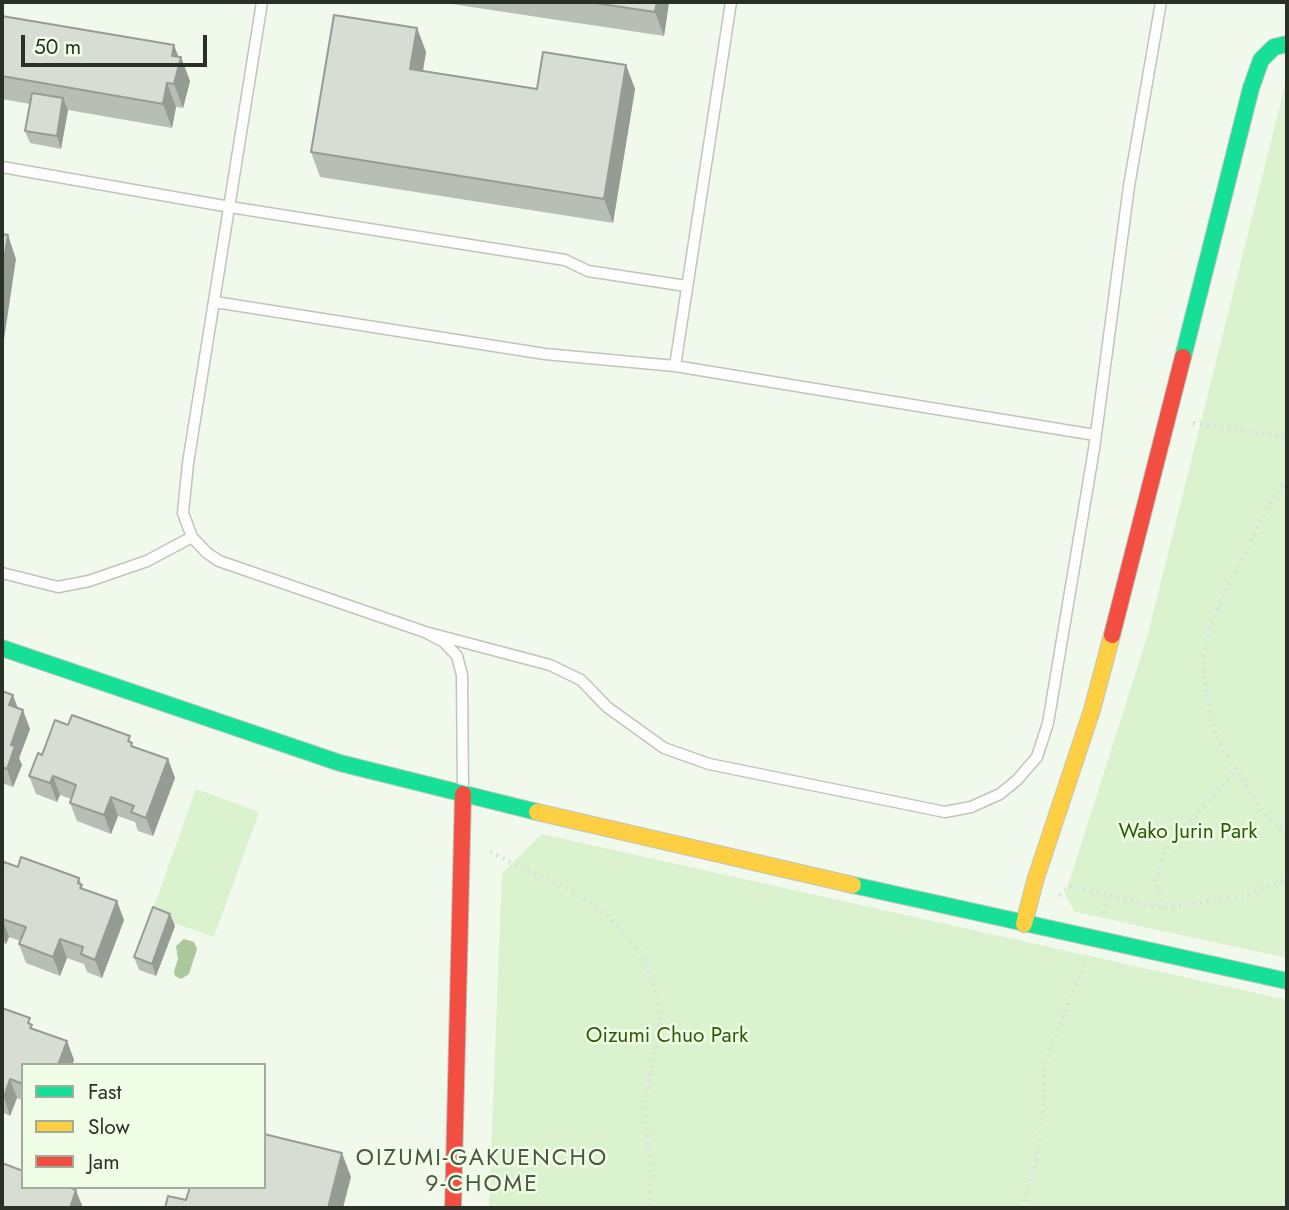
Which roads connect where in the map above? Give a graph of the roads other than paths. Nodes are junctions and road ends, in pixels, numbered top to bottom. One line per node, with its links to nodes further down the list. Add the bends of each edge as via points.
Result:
1 (262, 2): 6 (lane)
2 (731, 2): 7 (lane)
3 (1161, 2): 10 (lane, via 1129,186)
4 (1287, 44): 16 (street, via 1274,47 1261,60 1253,81 1091,710)
5 (2, 167): 6 (lane)
6 (230, 206): 7 (lane, via 565,260 588,271); 8 (lane)
7 (686, 286): 9 (lane)
8 (215, 302): 9 (lane, via 545,354); 11 (lane, via 183,499)
9 (675, 366): 10 (lane)
10 (1095, 435): 13 (lane, via 1048,723 1037,757 1000,794 971,807 945,812 922,809 709,764 664,748 623,720 581,680 550,665)
11 (192, 537): 12 (lane, via 148,561 58,587); 13 (lane, via 226,564)
12 (2, 573)
13 (425, 632): 15 (lane, via 457,656 462,675)
14 (2, 648): 15 (street, via 340,763)
15 (463, 794): 16 (street); 18 (street)
16 (1024, 924): 17 (street)
17 (1287, 981)
18 (453, 1208)

